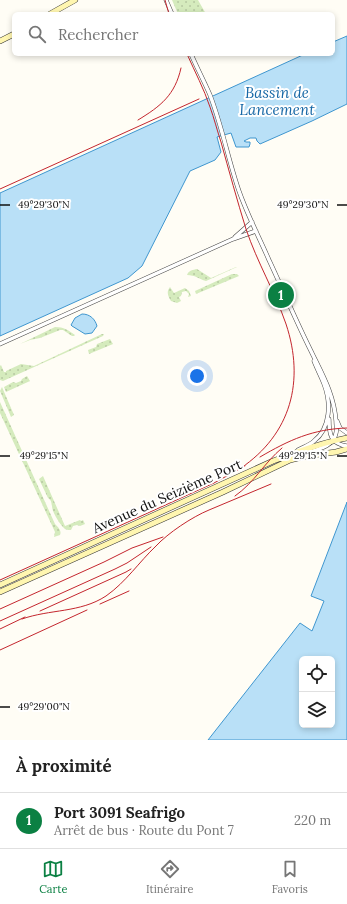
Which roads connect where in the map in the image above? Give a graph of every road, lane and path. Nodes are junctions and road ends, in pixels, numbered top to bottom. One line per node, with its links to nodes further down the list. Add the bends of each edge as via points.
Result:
1 (75, 0): 3 (main road)
2 (166, 0): 4 (street)
3 (54, 12)
4 (171, 12)
5 (12, 35): 6 (main road)
6 (0, 41)
7 (192, 56): 8 (street, via 210,95 239,190)
8 (252, 222): 9 (street); 10 (street)
9 (256, 231): 10 (street); 12 (street)
10 (233, 238): 11 (street)
11 (0, 344)
12 (311, 352): 13 (street, via 327,393); 14 (street, via 329,389)
13 (328, 412): 17 (street, via 329,431); 21 (street, via 325,428 313,443)
14 (336, 417): 15 (street, via 340,428); 17 (street)
15 (347, 433)
16 (347, 438): 17 (main road, Avenue du Seizième Port)
17 (334, 440): 18 (street, via 340,445); 20 (street, via 328,446); 21 (main road, Avenue du Seizième Port)
18 (347, 446)
19 (347, 449): 20 (main road, Avenue du Seizième Port)
20 (290, 460): 23 (main road, Avenue du Seizième Port)
21 (273, 461): 22 (main road, Avenue du Seizième Port)
22 (0, 584)
23 (0, 592)

